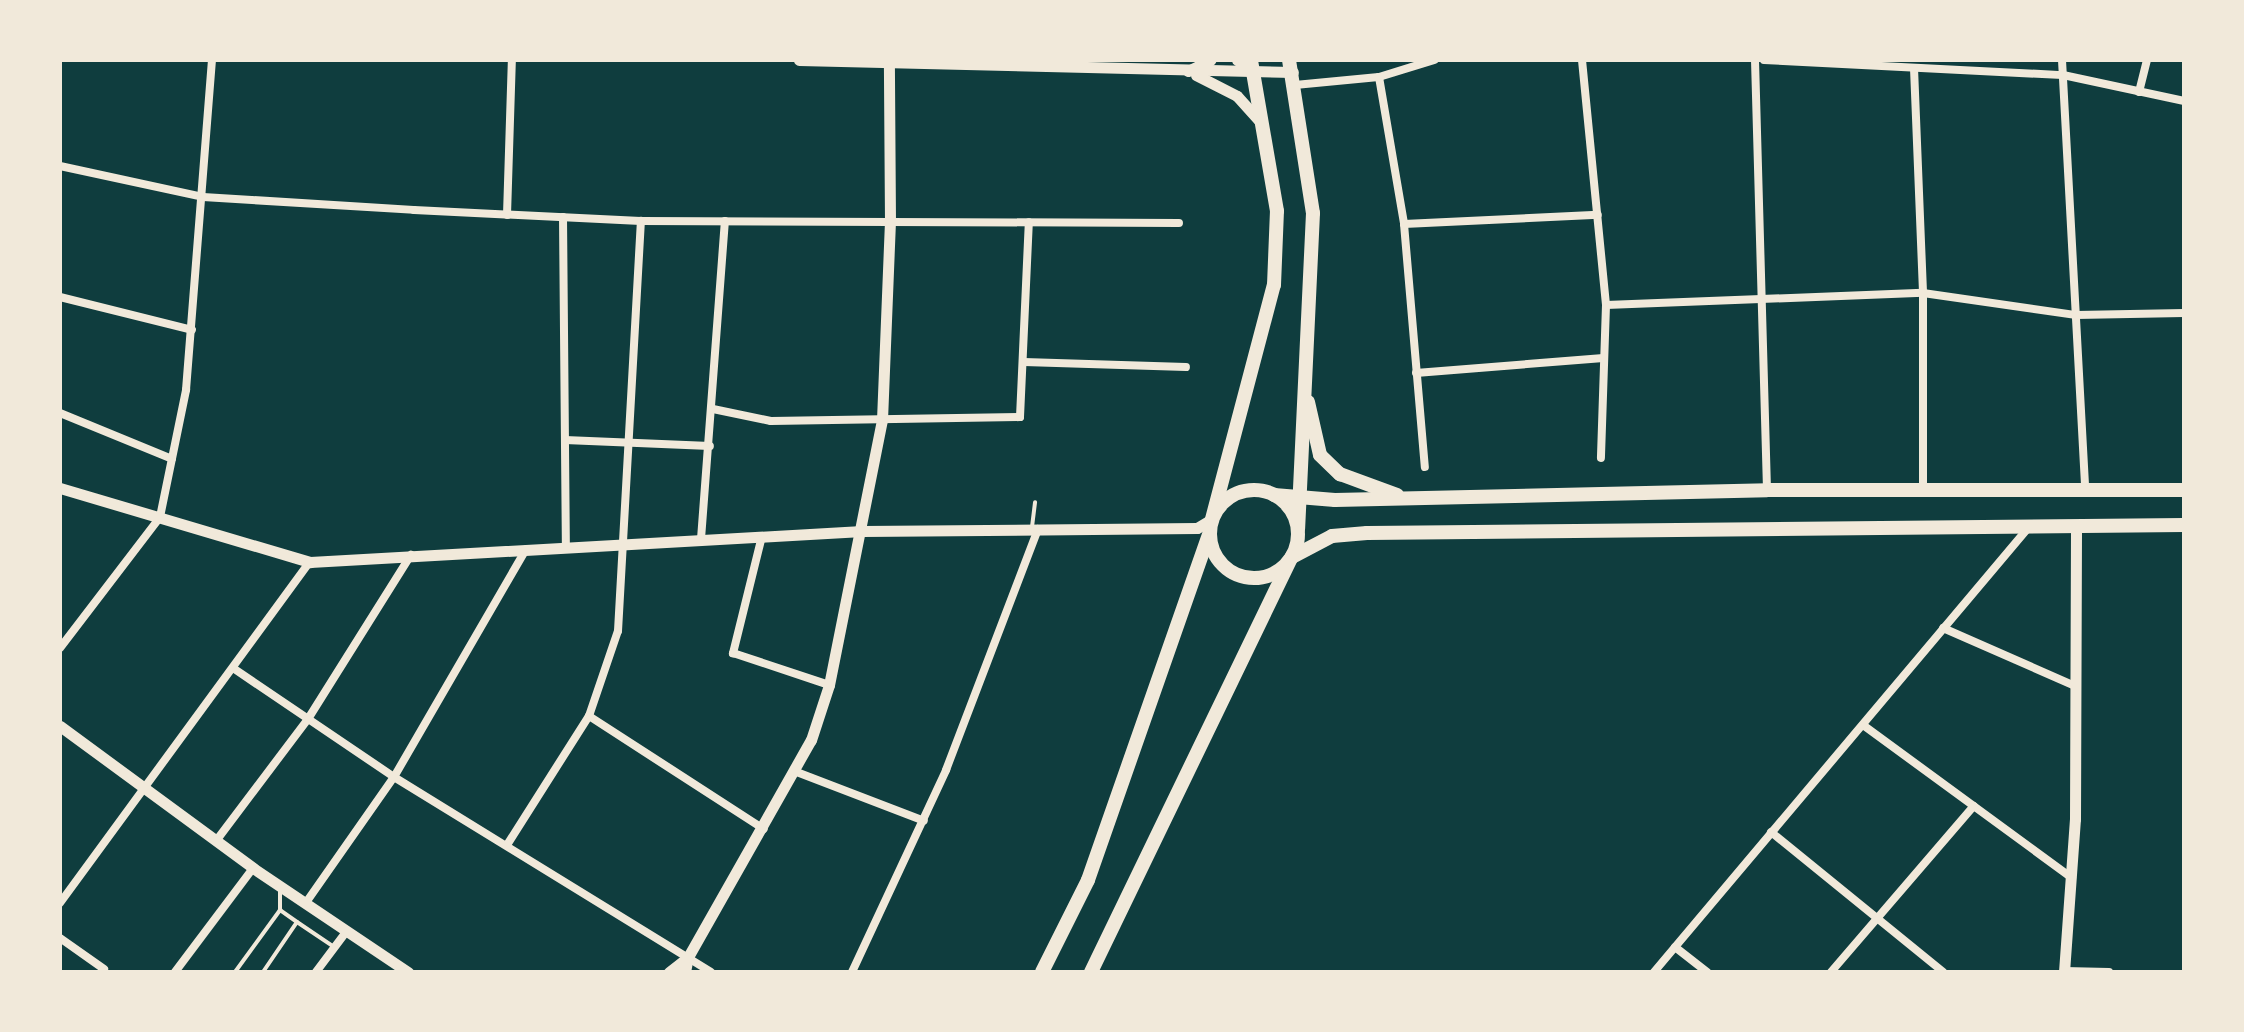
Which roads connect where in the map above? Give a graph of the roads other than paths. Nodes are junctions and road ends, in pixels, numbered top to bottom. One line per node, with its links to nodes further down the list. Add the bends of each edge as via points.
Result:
1 (212, 60): 27 (street)
2 (512, 60): 28 (street)
3 (799, 60): 14 (street)
4 (1137, 60): 18 (street)
5 (1211, 60): 19 (street)
6 (1237, 60): 16 (street)
7 (1434, 60): 22 (street)
8 (1582, 60): 29 (street)
9 (1755, 60): 39 (street)
10 (1764, 60): 15 (street)
11 (2062, 60): 21 (street)
12 (2147, 60): 23 (street)
13 (994, 62): 14 (street); 18 (street)
14 (889, 63): 33 (street)
15 (1899, 63): 17 (street)
16 (1253, 66): 19 (street); 20 (street); 25 (main road)
17 (1914, 68): 21 (street); 37 (street)
18 (1128, 70): 19 (street)
19 (1188, 72): 25 (street, via 1237,96)
20 (1293, 73): 22 (street); 48 (main road, via 1313,213)
21 (2063, 75): 23 (street); 42 (street)
22 (1379, 77): 36 (street)
23 (2139, 92): 24 (street)
24 (2184, 101)
25 (1264, 126): 71 (main road, via 1277,211 1274,285)
26 (60, 166): 27 (street)
27 (203, 197): 28 (street); 43 (street)
28 (507, 215): 30 (street)
29 (1598, 215): 36 (street); 40 (street)
30 (563, 217): 31 (street); 52 (street)
31 (641, 221): 32 (street); 53 (street)
32 (725, 221): 33 (street); 49 (street)
33 (890, 222): 34 (street); 51 (street)
34 (1029, 222): 35 (street); 45 (street)
35 (1179, 223)
36 (1404, 224): 47 (street)
37 (1923, 293): 39 (street); 42 (street); 61 (street)
38 (60, 297): 43 (street)
39 (1761, 302): 40 (street); 59 (street)
40 (1606, 305): 44 (street)
41 (2184, 313): 42 (street)
42 (2076, 315): 62 (street)
43 (192, 330): 56 (street)
44 (1603, 358): 47 (street); 55 (street)
45 (1024, 362): 46 (street); 51 (street, via 1020,417)
46 (1186, 367)
47 (1416, 373): 57 (street)
48 (1307, 393): 64 (main road); 65 (main road, via 1320,455 1340,474)
49 (713, 409): 51 (street, via 771,421); 54 (street)
50 (60, 413): 56 (street)
51 (882, 420): 74 (street)
52 (565, 440): 53 (street); 78 (street)
53 (628, 445): 54 (street); 77 (street)
54 (710, 446): 76 (street)
55 (1601, 458)
56 (172, 459): 67 (street)
57 (1425, 467)
58 (60, 488): 67 (street)
59 (1767, 490): 61 (main road); 65 (main road)
60 (2184, 490): 62 (main road)
61 (1923, 491): 62 (main road)
62 (2085, 491)
63 (1274, 495): 64 (main road); 71 (main road, via 1244,491 1219,506); 73 (main road, via 1286,503)
64 (1300, 498): 65 (main road); 73 (main road)
65 (1409, 499)
66 (1035, 502): 72 (lane)
67 (160, 517): 82 (street); 84 (street)
68 (2076, 525): 69 (main road); 70 (main road); 87 (street)
69 (2184, 525)
70 (2029, 526): 81 (main road, via 1367,533 1332,536); 83 (street)
71 (1211, 527): 72 (street); 81 (main road, via 1219,562 1242,577 1271,575); 125 (main road, via 1088,880)
72 (1035, 529): 74 (street); 96 (street)
73 (1298, 529): 81 (main road)
74 (862, 531): 75 (street); 86 (street)
75 (762, 536): 76 (street); 86 (street, via 733,653)
76 (701, 539): 77 (street)
77 (622, 543): 78 (street); 88 (street, via 618,631)
78 (566, 544): 79 (street)
79 (527, 547): 80 (street); 93 (street)
80 (411, 555): 82 (street); 89 (street)
81 (1292, 557): 126 (main road)
82 (310, 562): 85 (street)
83 (1943, 628): 87 (street); 90 (street)
84 (60, 648)
85 (233, 668): 89 (street); 94 (street)
86 (829, 685): 92 (street, via 811,740)
87 (2073, 685): 102 (street)
88 (589, 716): 97 (street); 100 (street)
89 (308, 719): 93 (street); 99 (street)
90 (1863, 725): 95 (street); 98 (street)
91 (60, 726): 94 (street)
92 (794, 771): 96 (street); 97 (street)
93 (394, 777): 100 (street); 105 (street)
94 (141, 786): 99 (street); 104 (street)
95 (1974, 806): 102 (street); 107 (street)
96 (924, 821): 124 (street)
97 (764, 829): 113 (street)
98 (1771, 832): 107 (street); 112 (street)
99 (216, 841): 101 (street)
100 (507, 845): 113 (street)
101 (253, 868): 103 (street); 116 (street)
102 (2073, 879): 115 (street)
103 (280, 887): 105 (street); 106 (lane)
104 (60, 903)
105 (305, 904): 109 (street)
106 (280, 910): 108 (lane); 117 (lane)
107 (1877, 918): 129 (street); 130 (street)
108 (297, 922): 111 (lane); 118 (lane)
109 (346, 932): 111 (street); 120 (street)
110 (60, 938): 114 (street)
111 (334, 947): 119 (street)
112 (1675, 947): 127 (street); 128 (street)
113 (688, 957): 121 (street); 122 (street); 123 (street)
114 (105, 971)
115 (2064, 971): 131 (street)
116 (175, 972)
117 (235, 972)
118 (263, 972)
119 (316, 972)
120 (408, 972)
121 (669, 972)
122 (685, 972)
123 (711, 972)
124 (852, 972)
125 (1042, 972)
126 (1091, 972)
127 (1654, 972)
128 (1707, 972)
129 (1831, 972)
130 (1943, 972)
131 (2109, 972)

